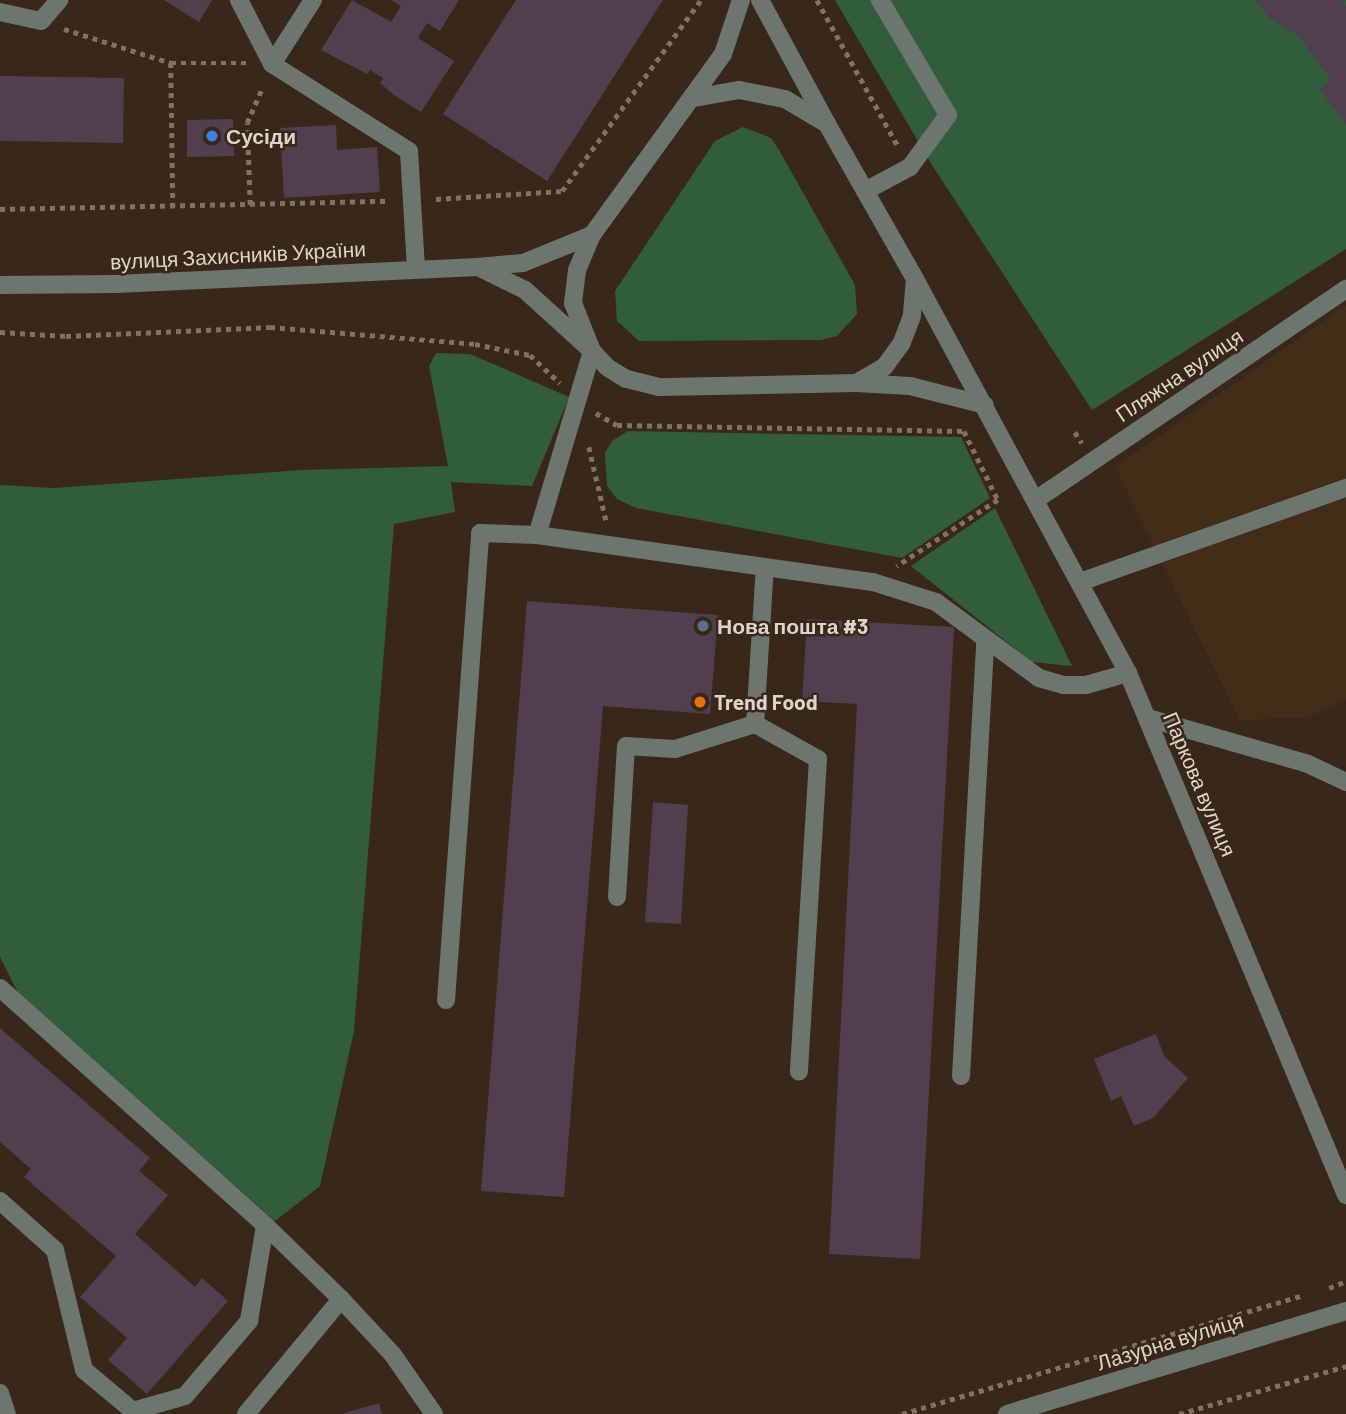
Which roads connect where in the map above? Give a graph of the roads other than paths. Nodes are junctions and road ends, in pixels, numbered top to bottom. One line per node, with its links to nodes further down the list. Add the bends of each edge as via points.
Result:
1 (59, 0): 7 (street, via 41,21)
2 (239, 0): 8 (street)
3 (313, 0): 8 (street)
4 (741, 0): 9 (street, via 723,54)
5 (760, 0): 10 (street)
6 (880, 0): 11 (street, via 948,116 910,167)
7 (0, 12)
8 (272, 64): 14 (street, via 409,151)
9 (694, 98): 10 (street, via 739,90 774,96); 12 (street)
10 (827, 124): 11 (street, Паркова вулиця)
11 (865, 191): 15 (street, Паркова вулиця)
12 (592, 234): 13 (street, вулиця Захисників України, via 523,263); 18 (street, via 577,270 573,303)
13 (478, 267): 14 (street, вулиця Захисників України); 18 (street, via 525,290)
14 (416, 269): 16 (street, вулиця Захисників України)
15 (915, 279): 19 (street, via 912,316 901,344 884,367); 20 (street, Паркова вулиця)
16 (0, 285)
17 (1346, 289): 22 (street, Пляжна вулиця)
18 (592, 351): 19 (street, via 626,379 659,387); 23 (street)
19 (856, 383): 20 (street, via 910,386)
20 (985, 405): 22 (street, Паркова вулиця)
21 (1346, 488): 25 (street)
22 (1037, 499): 25 (street, Паркова вулиця)
23 (537, 535): 24 (street); 33 (street, via 481,533)
24 (765, 567): 26 (street, via 873,582 936,602); 29 (street)
25 (1080, 582): 27 (street, Паркова вулиця)
26 (985, 641): 27 (street, via 1028,671 1063,685 1086,685); 35 (street)
27 (1128, 673): 28 (street, Паркова вулиця)
28 (1148, 718): 30 (street, via 1308,764); 36 (street, Паркова вулиця)
29 (755, 724): 31 (street, via 674,749 626,746); 34 (street, via 818,759)
30 (1345, 781)
31 (617, 897)
32 (0, 988): 38 (street)
33 (446, 1000)
34 (799, 1070)
35 (961, 1076)
36 (1346, 1195)
37 (0, 1200): 38 (street, via 55,1250 85,1370 132,1411 185,1396 249,1321)
38 (265, 1224): 39 (street)
39 (341, 1299): 43 (street); 44 (street, via 393,1355)
40 (1346, 1311): 45 (street, Лазурна вулиця)
41 (0, 1393): 42 (street)
42 (7, 1414)
43 (246, 1414)
44 (434, 1414)
45 (1007, 1414)

